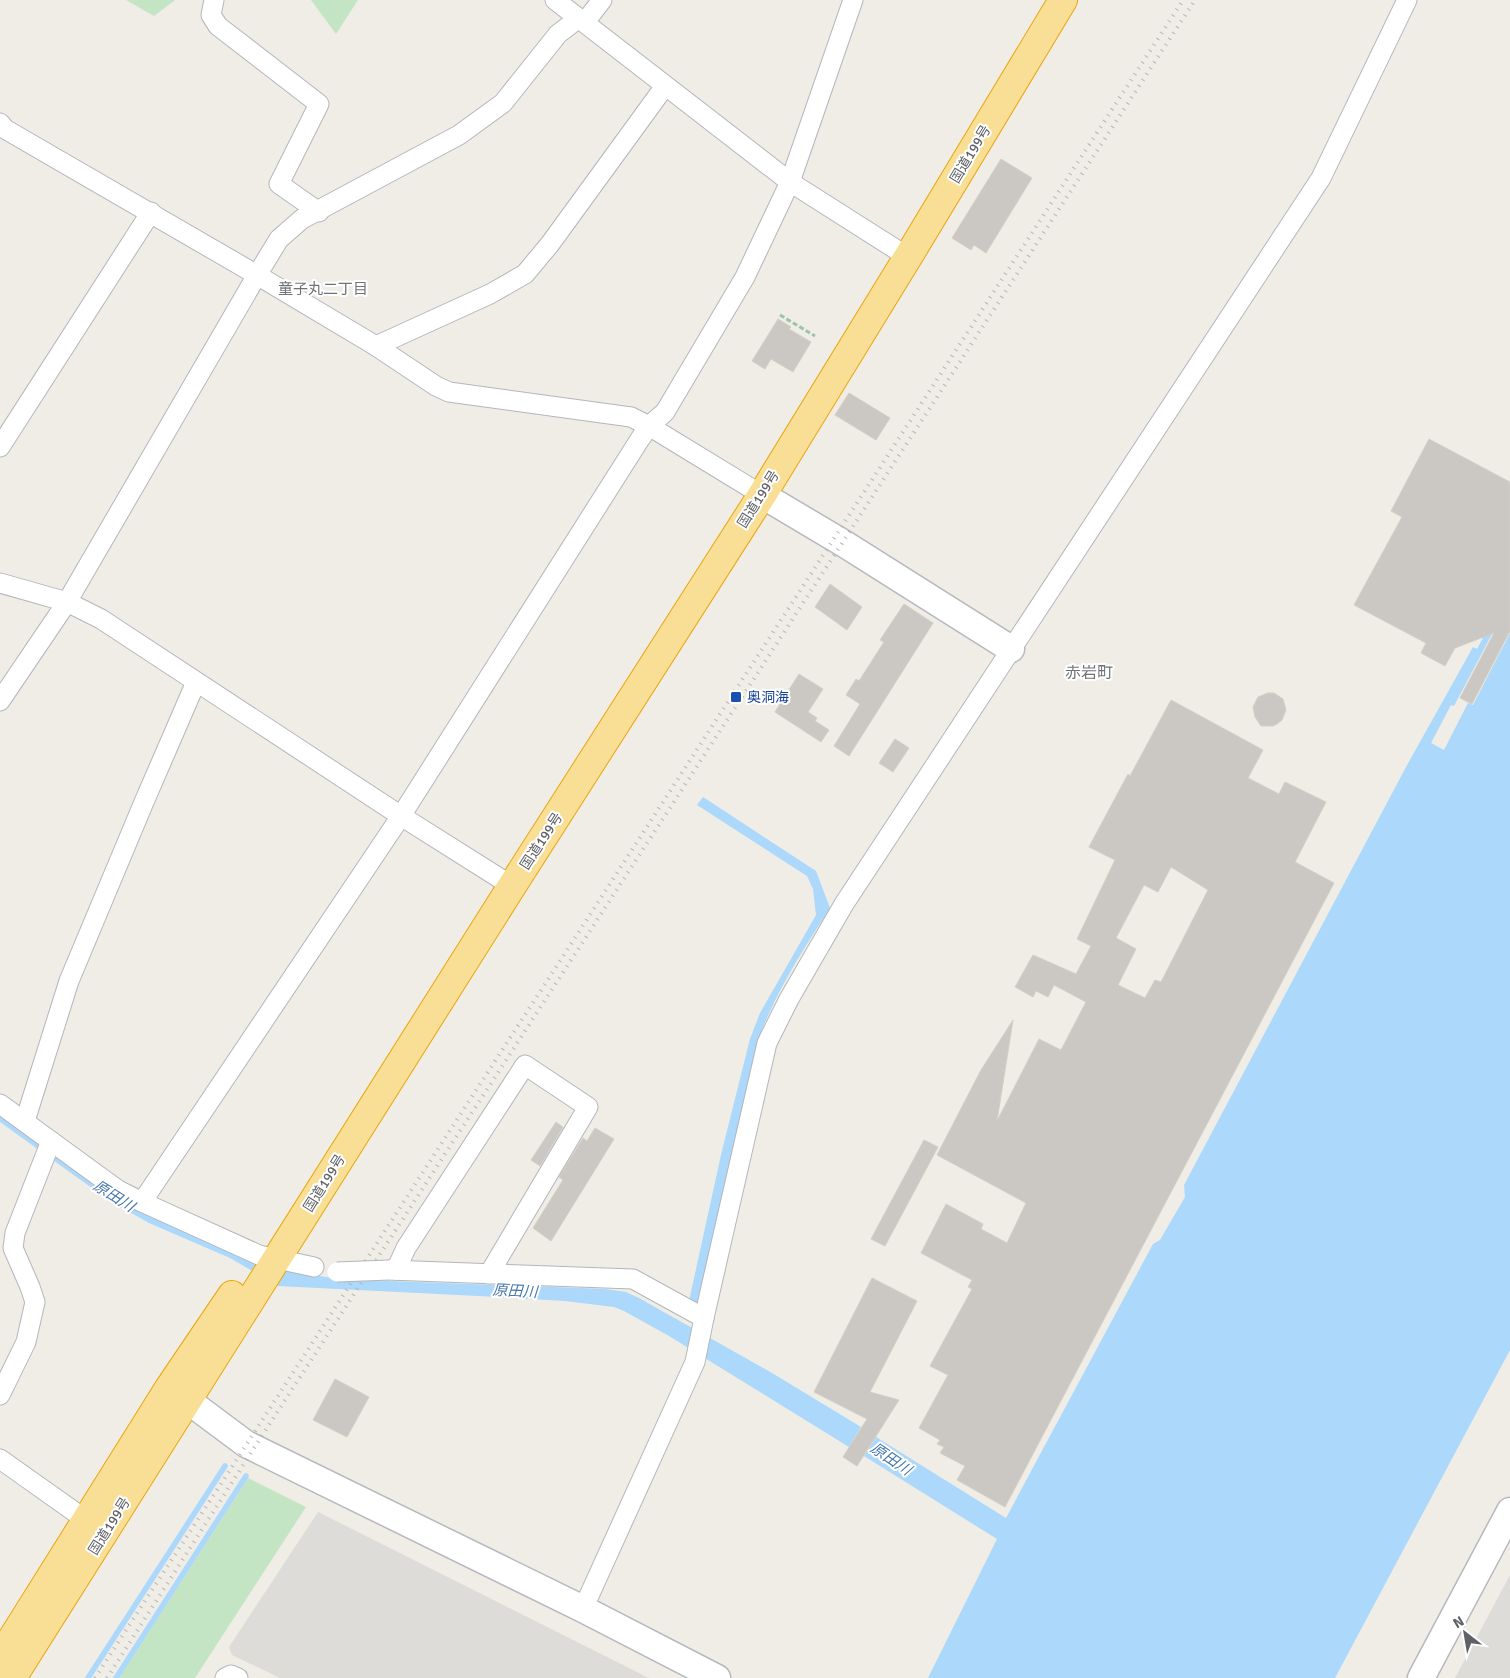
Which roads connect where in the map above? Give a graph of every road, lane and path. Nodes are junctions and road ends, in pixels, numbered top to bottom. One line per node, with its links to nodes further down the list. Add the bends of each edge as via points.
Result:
1 (214, 0): 12 (street, via 211,14 218,26 319,104 279,184)
2 (555, 0): 7 (street)
3 (602, 0): 7 (street)
4 (853, 0): 10 (street)
5 (1407, 0): 23 (street, via 1321,178)
6 (1054, 2): 13 (highway, 国道199号)
7 (582, 20): 8 (street); 12 (street, via 558,34 503,103 459,135)
8 (665, 86): 10 (street); 17 (street, via 525,274 490,294)
9 (0, 124): 11 (street)
10 (790, 182): 13 (street); 18 (street, via 745,277 665,412)
11 (151, 212): 14 (street); 19 (street)
12 (319, 212): 14 (street, via 302,220 279,239)
13 (901, 252): 20 (highway, 国道199号)
14 (257, 275): 17 (street); 22 (street)
15 (780, 315): 16 (path)
16 (815, 336)
17 (376, 346): 18 (street, via 449,392 631,417)
18 (649, 426): 20 (street); 26 (street)
19 (0, 447)
20 (754, 490): 23 (street); 27 (highway, 国道199号)
21 (0, 582): 22 (street)
22 (67, 602): 24 (street, via 101,619); 25 (street)
23 (1011, 649): 37 (street, via 844,904 767,1043)
24 (196, 682): 26 (street); 29 (street, via 69,982)
25 (0, 701)
26 (401, 816): 27 (street); 31 (street)
27 (504, 882): 32 (highway, 国道199号)
28 (0, 1104): 29 (street)
29 (25, 1121): 30 (street)
30 (51, 1141): 31 (street, via 118,1190); 39 (street, via 15,1233 12,1248 35,1302 26,1342)
31 (142, 1202): 32 (street)
32 (268, 1257): 33 (street); 38 (highway, 国道199号)
33 (314, 1267)
34 (393, 1270): 35 (street, bridge); 36 (street); 36 (street, via 525,1065 588,1107)
35 (337, 1272)
36 (489, 1274): 37 (street, via 633,1279)
37 (704, 1318): 43 (street, via 695,1362)
38 (178, 1394): 42 (highway, 国道199号); 43 (street, via 246,1444)
39 (0, 1395)
40 (0, 1459): 42 (street)
41 (1510, 1512): 49 (street)
42 (96, 1527): 44 (highway, 国道199号); 45 (highway, 国道199号)
43 (583, 1609): 48 (street)
44 (0, 1658)
45 (12, 1678)
46 (225, 1678): 47 (street, via 231,1675)
47 (238, 1678)
48 (717, 1678)
49 (1420, 1678)

